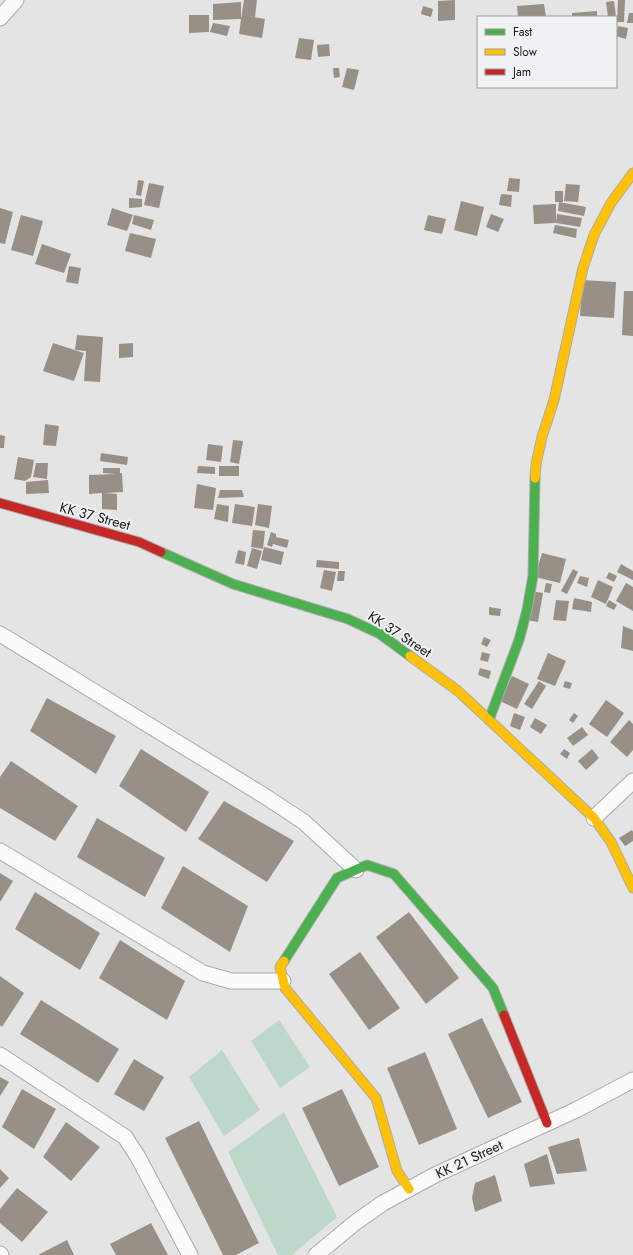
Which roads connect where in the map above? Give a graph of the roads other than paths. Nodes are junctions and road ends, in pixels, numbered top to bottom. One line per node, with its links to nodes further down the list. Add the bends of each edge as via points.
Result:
1 (16, 0): 2 (street)
2 (0, 18)
3 (633, 173): 6 (street, via 611,203 594,235 583,268 554,400 536,464 533,576 527,610 519,640)
4 (0, 504): 6 (street, KK 37 Street, via 139,542 233,584 367,627 458,691)
5 (0, 634): 10 (street, via 304,822)
6 (489, 720): 8 (street, KK 37 Street)
7 (633, 781): 8 (street)
8 (594, 818): 11 (street, KK 37 Street, via 612,842)
9 (0, 851): 12 (street, via 203,973 231,981)
10 (356, 870): 12 (street, via 338,878 333,884 280,967); 15 (street, via 367,865 394,874 493,988)
11 (633, 888)
12 (283, 981): 16 (street, via 285,988 376,1098 397,1171)
13 (0, 1055): 17 (street, via 125,1137)
14 (633, 1080): 15 (street, KK 21 Street)
15 (547, 1123): 16 (street, KK 21 Street)
16 (409, 1189): 18 (street, KK 21 Street, via 383,1202)
17 (190, 1255)
18 (316, 1255)

